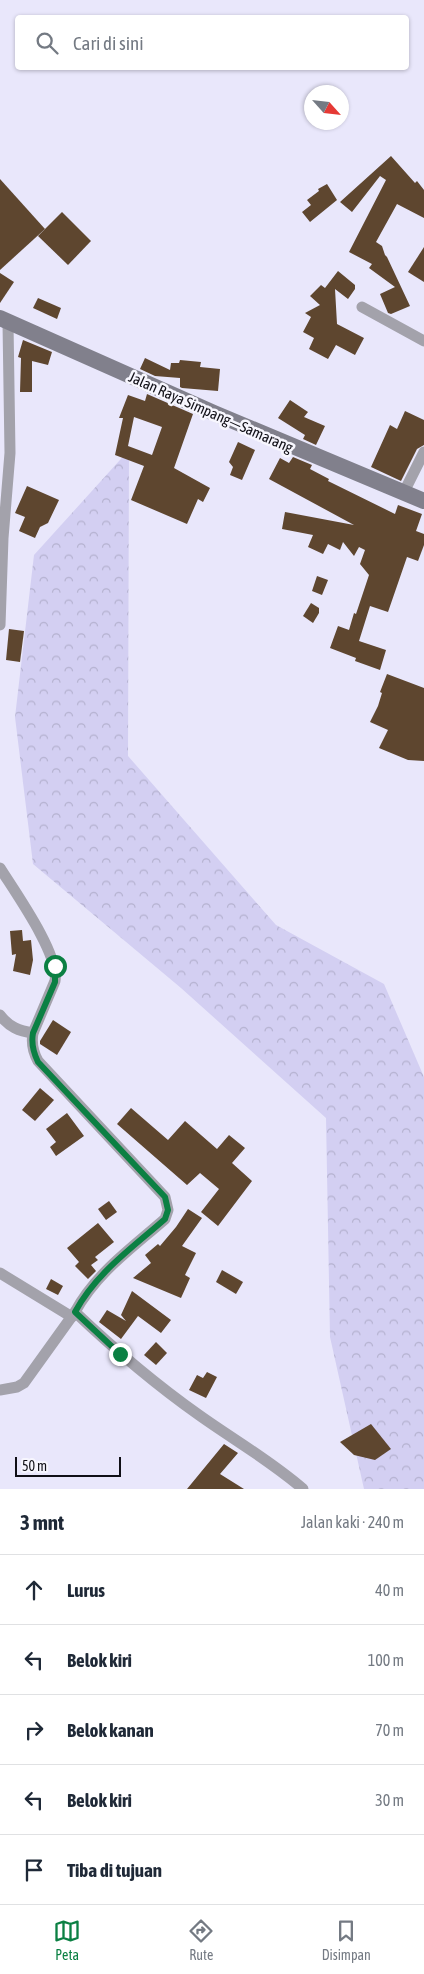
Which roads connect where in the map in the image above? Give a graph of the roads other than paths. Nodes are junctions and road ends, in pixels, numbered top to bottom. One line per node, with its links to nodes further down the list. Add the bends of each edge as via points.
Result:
1 (362, 307): 3 (street)
2 (4, 320): 5 (main road, Jalan Raya Simpang—Samarang, via 308,454); 7 (street, via 10,453)
3 (424, 341)
4 (424, 452): 5 (street)
5 (404, 492): 6 (main road, Jalan Raya Simpang—Samarang)
6 (424, 501)
7 (0, 626)
8 (0, 868): 10 (street, via 55,966 55,982)
9 (0, 1015): 10 (street, via 17,1030)
10 (33, 1033): 12 (street, via 32,1047 38,1062 165,1197 168,1206 165,1219 102,1274)
11 (0, 1273): 12 (street)
12 (73, 1315): 13 (street, via 24,1383); 14 (street, via 200,1416)
13 (0, 1390)
14 (303, 1489)

